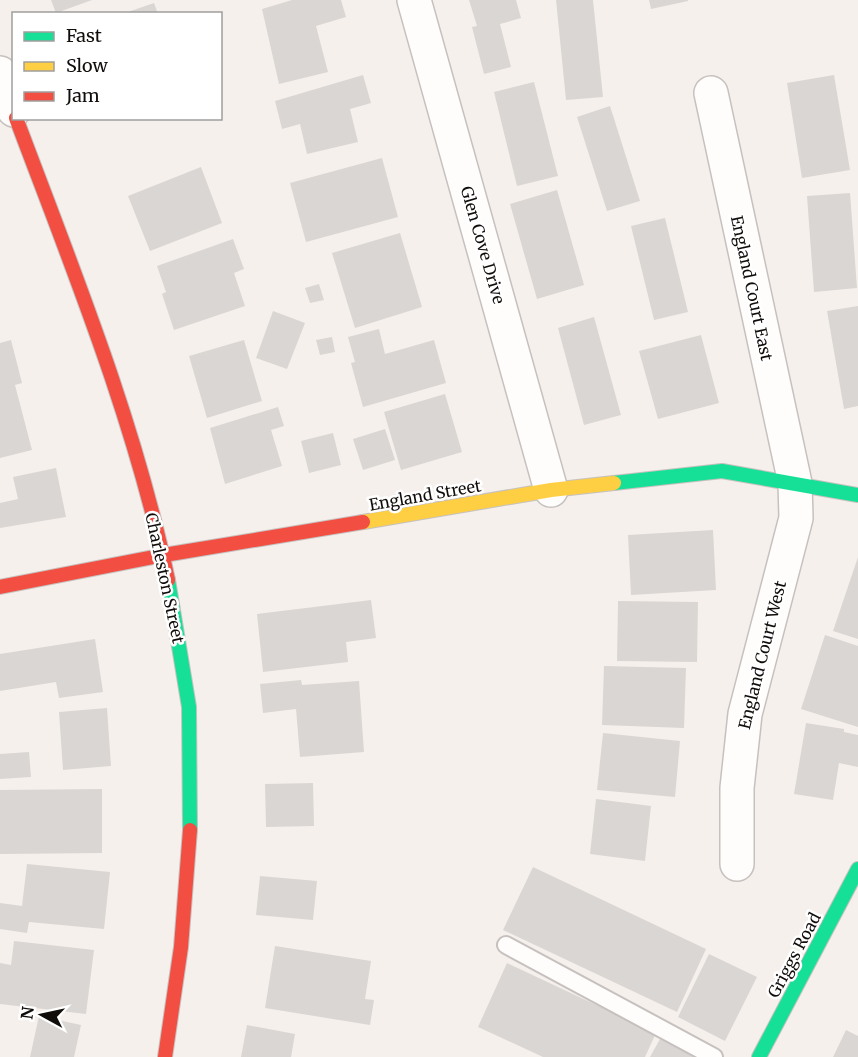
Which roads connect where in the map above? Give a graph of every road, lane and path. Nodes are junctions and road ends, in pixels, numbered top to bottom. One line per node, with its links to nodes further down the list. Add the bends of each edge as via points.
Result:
1 (414, 0): 7 (street, Glen Cove Drive)
2 (0, 74): 4 (street)
3 (711, 93): 6 (street, England Court East)
4 (12, 105)
5 (17, 120): 9 (street, Charleston Street, via 129,427)
6 (795, 483): 7 (street, England Street, via 722,471); 8 (street, England Street); 11 (street, England Court West, via 796,518 745,714 737,788)
7 (551, 490): 9 (street, England Street)
8 (858, 495)
9 (164, 555): 10 (street, England Street); 14 (street, Charleston Street, via 188,700 192,825 182,951)
10 (0, 586)
11 (737, 864)
12 (858, 869): 16 (street, Griggs Road)
13 (506, 945): 15 (lane)
14 (165, 1057)
15 (714, 1057)
16 (759, 1057)

